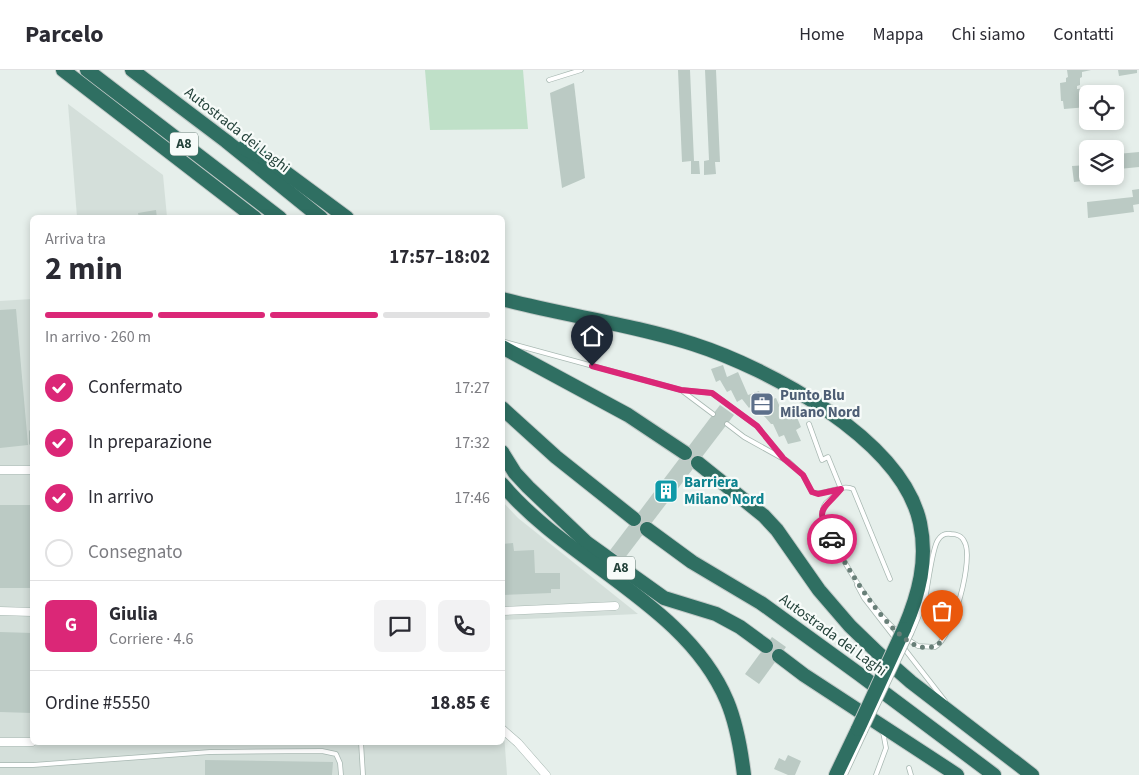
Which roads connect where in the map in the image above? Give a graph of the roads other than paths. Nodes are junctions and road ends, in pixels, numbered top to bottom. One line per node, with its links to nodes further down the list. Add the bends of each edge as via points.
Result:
1 (63, 70): 7 (highway)
2 (87, 70): 8 (highway, A8)
3 (132, 70): 6 (highway, Autostrada dei Laghi / A8)
4 (581, 70): 5 (lane)
5 (549, 80)
6 (226, 141): 9 (highway, Autostrada dei Laghi / A8); 10 (highway, via 270,160)
7 (251, 215)
8 (276, 215)
9 (317, 215)
10 (343, 215)
11 (505, 300): 35 (highway, via 655,333 731,358 802,394 850,428 898,477 915,506 920,523 921,581)
12 (505, 342): 14 (lane)
13 (505, 349): 19 (highway, via 628,416)
14 (681, 390): 16 (lane); 21 (lane, via 712,393 757,426)
15 (505, 411): 27 (highway, via 549,451)
16 (713, 414)
17 (727, 424): 21 (lane)
18 (809, 424): 26 (lane, via 822,460 828,457)
19 (684, 453)
20 (505, 457): 36 (highway, A8, via 528,487 587,543 664,598 716,614)
21 (783, 458): 26 (lane, via 803,475 812,492 818,494)
22 (698, 463): 38 (highway, Autostrada dei Laghi, via 764,516 850,626 910,682)
23 (0, 470): 24 (street)
24 (30, 470)
25 (505, 487): 50 (highway, via 546,527 664,619 698,654 727,701 739,740)
26 (841, 489): 29 (lane, via 824,506 822,514); 30 (lane, via 848,487 855,492)
27 (634, 519)
28 (647, 529): 56 (highway, Autostrada dei Laghi, via 692,562 761,603)
29 (836, 547): 35 (lane, via 888,623 915,645 930,648 942,641 955,615 967,557 964,541 949,534 935,544 924,600); 38 (lane, via 864,598)
30 (890, 578)
31 (615, 606): 33 (street)
32 (0, 611): 34 (street)
33 (505, 611)
34 (30, 612)
35 (907, 632): 40 (highway, bridge)
36 (766, 646)
37 (779, 656): 39 (highway)
38 (959, 719): 57 (highway, Autostrada dei Laghi)
39 (880, 723): 53 (lane, via 886,748); 55 (highway)
40 (861, 731): 51 (highway); 52 (lane)
41 (505, 732): 49 (street)
42 (0, 742): 43 (street)
43 (30, 742)
44 (361, 745): 48 (lane)
45 (0, 765): 47 (lane, via 210,752 322,751 336,754)
46 (909, 768): 54 (lane)
47 (341, 775)
48 (363, 775)
49 (546, 775)
50 (744, 775)
51 (836, 775)
52 (845, 775)
53 (876, 775)
54 (911, 775)
55 (958, 775)
56 (994, 775)
57 (1032, 775)

